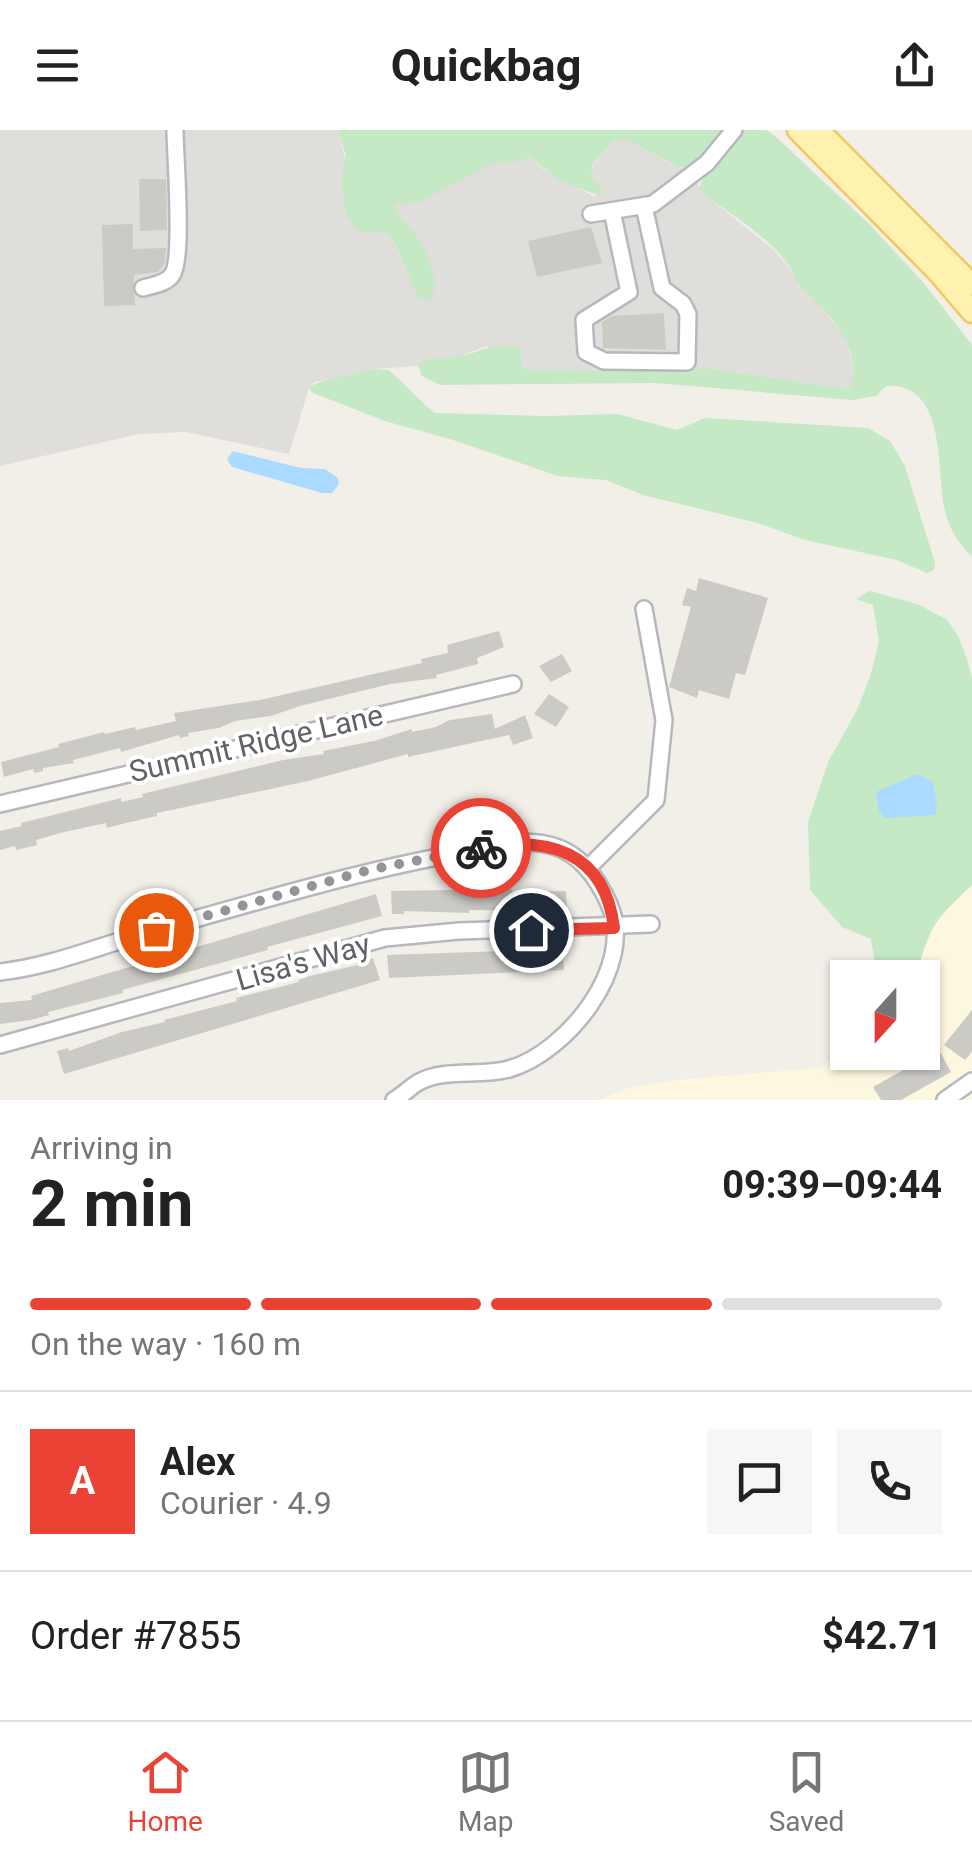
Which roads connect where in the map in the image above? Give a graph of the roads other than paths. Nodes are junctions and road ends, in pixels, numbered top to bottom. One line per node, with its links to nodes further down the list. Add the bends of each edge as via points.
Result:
1 (175, 130): 10 (street, via 175,268 163,282)
2 (734, 130): 5 (street, via 707,163)
3 (799, 130): 11 (main road)
4 (818, 130): 8 (main road)
5 (644, 206): 6 (street); 6 (street, via 662,288 688,314 687,362 604,361 586,352 584,320 629,292)
6 (612, 211): 7 (street)
7 (591, 214)
8 (950, 261): 9 (main road); 11 (main road)
9 (972, 272)
10 (143, 288)
11 (971, 301)
12 (644, 609): 15 (street, via 664,720 656,800)
13 (513, 684): 14 (street, Summit Ridge Lane)
14 (0, 804)
15 (589, 868): 17 (street, via 612,908); 18 (street, via 554,846 514,842 369,870)
16 (651, 924): 17 (street, Lisa's Way)
17 (614, 928): 19 (street, Lisa's Way, via 385,938); 21 (street, via 604,979 559,1042 508,1070 420,1081)
18 (0, 972)
19 (0, 1045)
20 (972, 1081): 22 (street)
21 (394, 1100)
22 (945, 1100)

